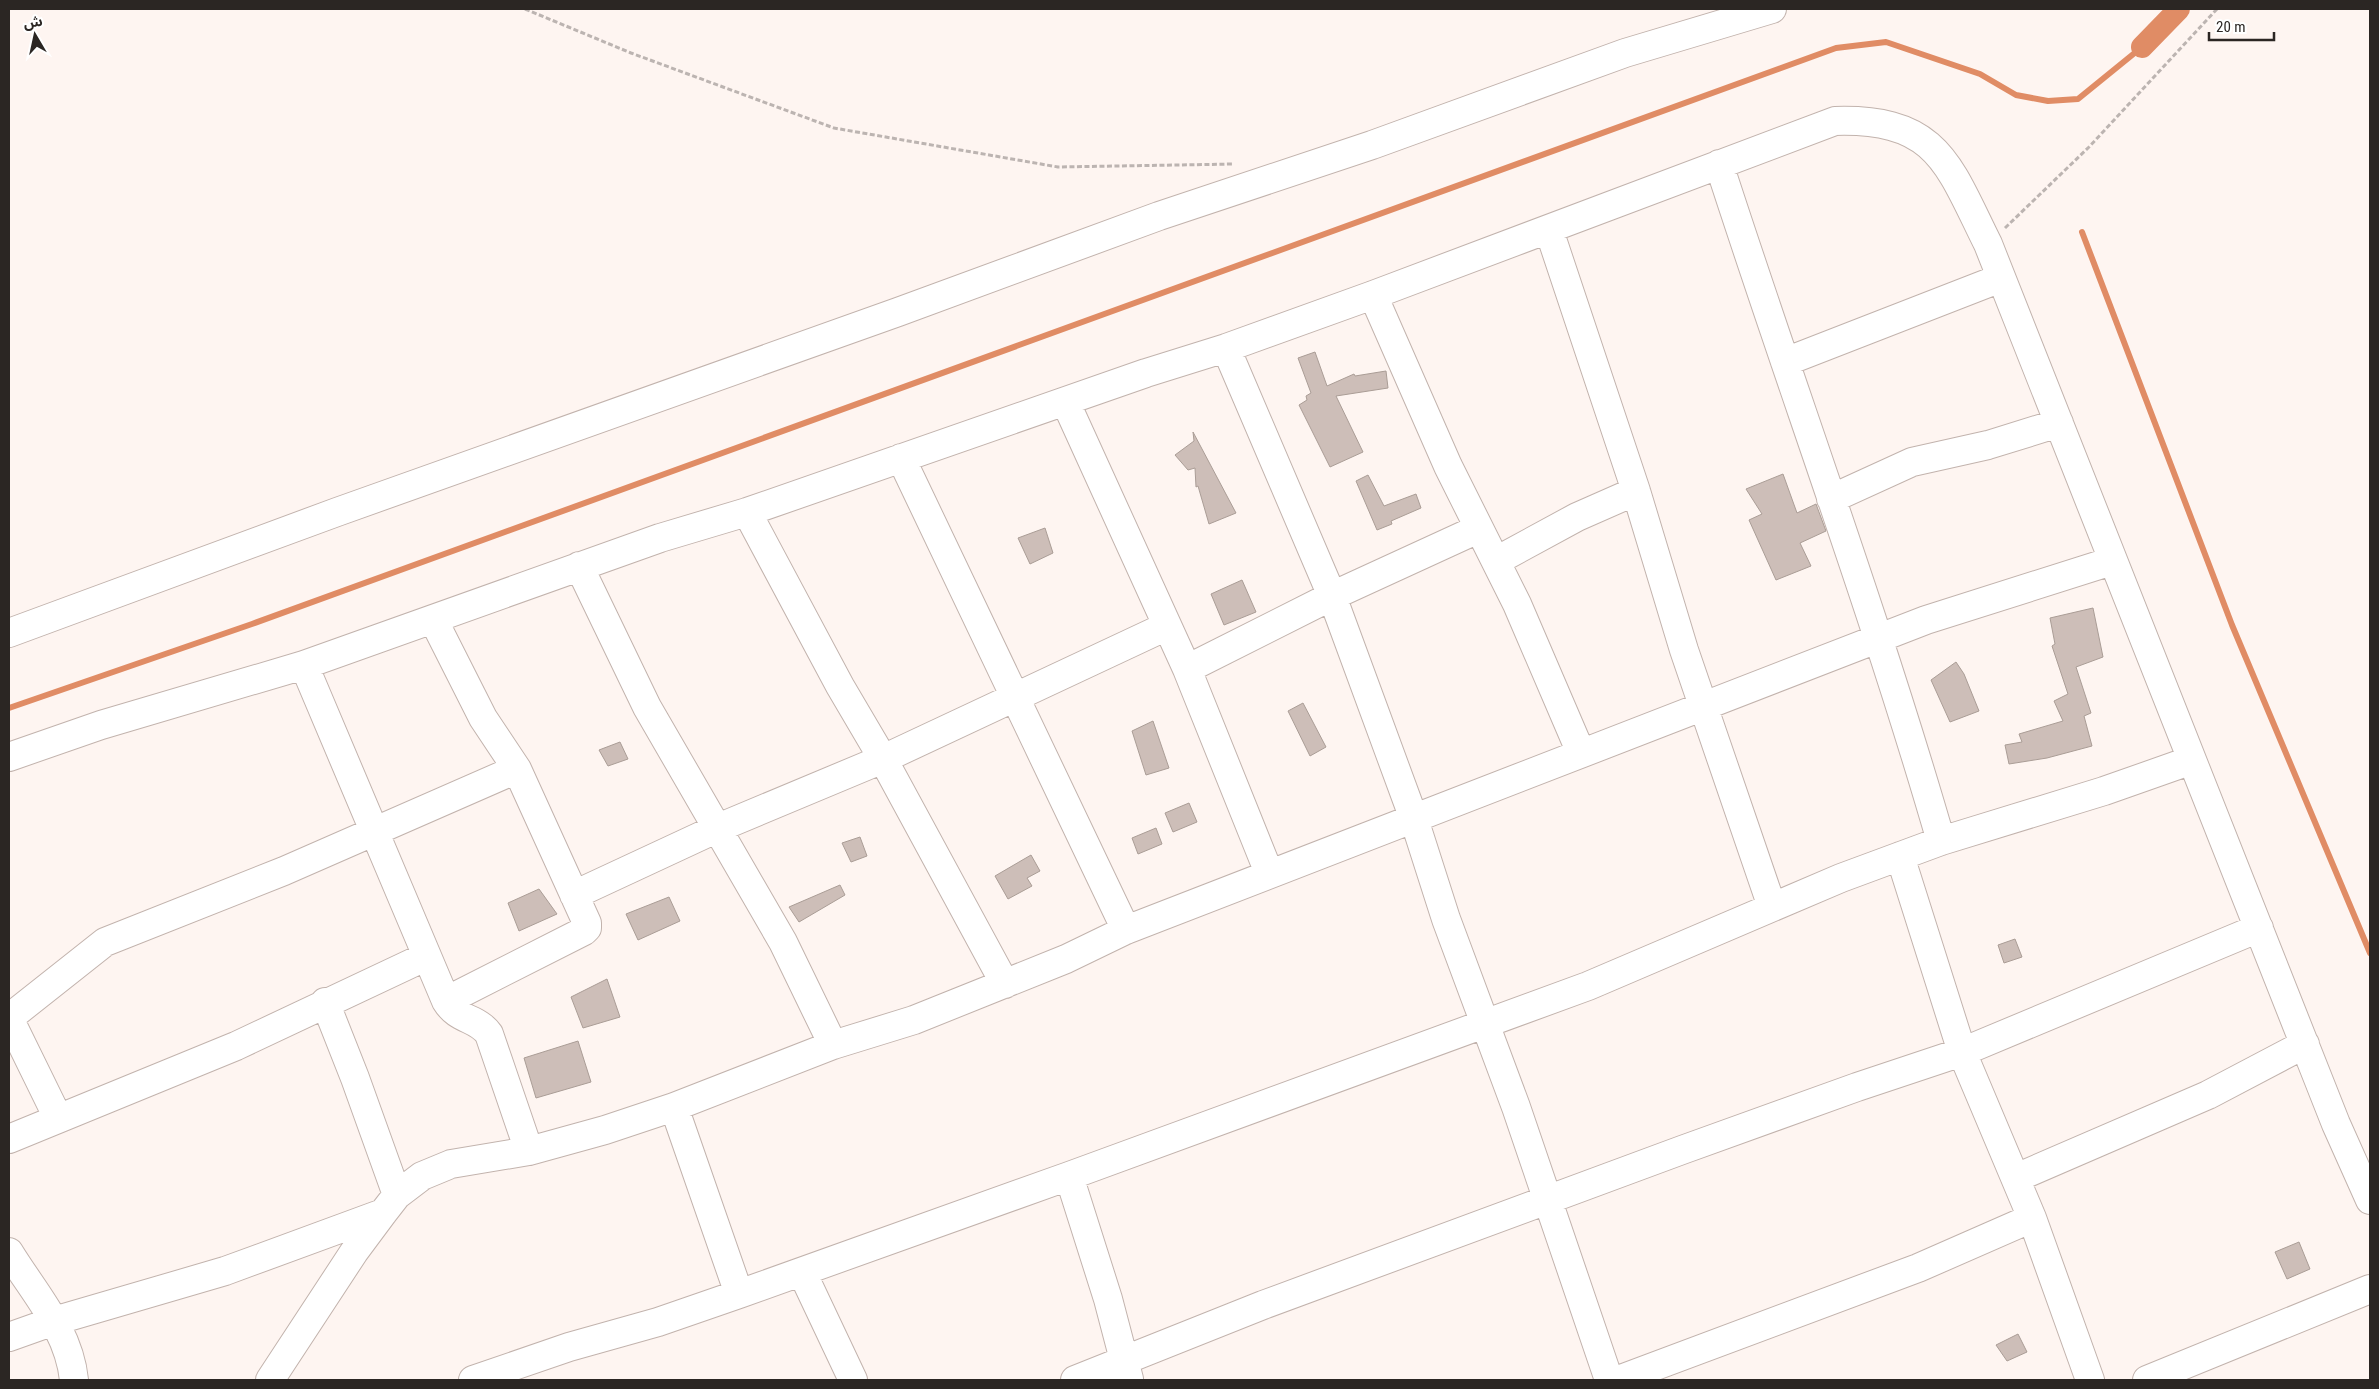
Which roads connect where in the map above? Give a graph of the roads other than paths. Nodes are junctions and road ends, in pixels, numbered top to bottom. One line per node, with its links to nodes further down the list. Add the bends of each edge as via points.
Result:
1 (1772, 9): 21 (street, via 1625,53 1372,145 1159,216)
2 (1719, 164): 3 (street); 4 (street, via 1836,121 1867,120 1900,127 1930,144 1950,168); 7 (street)
3 (1549, 230): 5 (street); 11 (street)
4 (2002, 278): 7 (street); 9 (street)
5 (1373, 295): 6 (street); 14 (street)
6 (1226, 348): 8 (street); 18 (street)
7 (1785, 362): 12 (street)
8 (1066, 403): 10 (street); 20 (street)
9 (2059, 423): 12 (street, via 1988,445 1912,462); 16 (street)
10 (901, 458): 13 (street); 25 (street)
11 (1636, 491): 15 (street, via 1577,517); 26 (street)
12 (1831, 499): 22 (street)
13 (747, 512): 17 (street); 29 (street, via 840,686)
14 (1478, 529): 15 (street); 18 (street)
15 (1496, 561): 27 (street)
16 (2112, 561): 22 (street, via 1926,620); 30 (street)
17 (579, 566): 19 (street); 33 (street, via 647,707)
18 (1332, 596): 24 (street); 32 (street)
19 (434, 619): 23 (street); 31 (street, via 483,718)
20 (1167, 626): 24 (street); 25 (street)
21 (9, 633)
22 (1879, 640): 26 (street); 35 (street)
23 (304, 665): 28 (street, via 109,722); 34 (street)
24 (1187, 669): 37 (street)
25 (1016, 697): 29 (street); 41 (street)
26 (1703, 707): 27 (street); 39 (street)
27 (1581, 753): 32 (street)
28 (9, 757)
29 (883, 758): 33 (street); 43 (street)
30 (2192, 760): 35 (street); 40 (street)
31 (516, 769): 34 (street); 38 (street)
32 (1414, 819): 37 (street); 46 (street)
33 (718, 828): 38 (street); 48 (street, via 783,942)
34 (374, 833): 42 (street); 51 (street, via 105,942 9,1018)
35 (1941, 841): 36 (street)
36 (1900, 856): 39 (street); 49 (street)
37 (1269, 873): 41 (street)
38 (574, 895): 44 (street, via 587,923 584,931)
39 (1772, 907): 46 (street, via 1588,986)
40 (2259, 928): 47 (street); 49 (street)
41 (1126, 930): 43 (street)
42 (427, 956): 44 (street); 45 (street)
43 (1005, 984): 48 (street, via 914,1020)
44 (446, 1001): 53 (street, via 457,1016 484,1027 489,1034)
45 (325, 1002): 51 (street, via 236,1046); 58 (street, via 356,1078)
46 (1484, 1026): 54 (street, via 1343,1074); 57 (street, via 1516,1107)
47 (2305, 1044): 55 (street, via 2208,1095); 56 (street)
48 (833, 1045): 50 (street)
49 (1962, 1052): 55 (street); 57 (street, via 1857,1087)
50 (674, 1107): 53 (street); 63 (street)
51 (58, 1118): 52 (street)
52 (9, 1139)
53 (529, 1151): 58 (street, via 451,1164 422,1176)
54 (1069, 1176): 61 (street); 66 (street)
55 (2016, 1178): 59 (street)
56 (2370, 1200)
57 (1547, 1202): 66 (street, via 1263,1306); 72 (street)
58 (390, 1204): 64 (street, via 225,1271); 68 (street, via 354,1252)
59 (2032, 1218): 73 (street, via 1918,1268); 74 (street)
60 (9, 1252): 64 (street)
61 (802, 1272): 63 (street); 70 (street)
62 (2370, 1289): 75 (street)
63 (739, 1294): 69 (street)
64 (54, 1321): 65 (street); 67 (street, via 69,1353)
65 (9, 1337)
66 (1127, 1371): 71 (street)
67 (74, 1380)
68 (270, 1380)
69 (473, 1380)
70 (853, 1380)
71 (1075, 1380)
72 (1609, 1380)
73 (1618, 1380)
74 (2090, 1380)
75 (2147, 1380)

